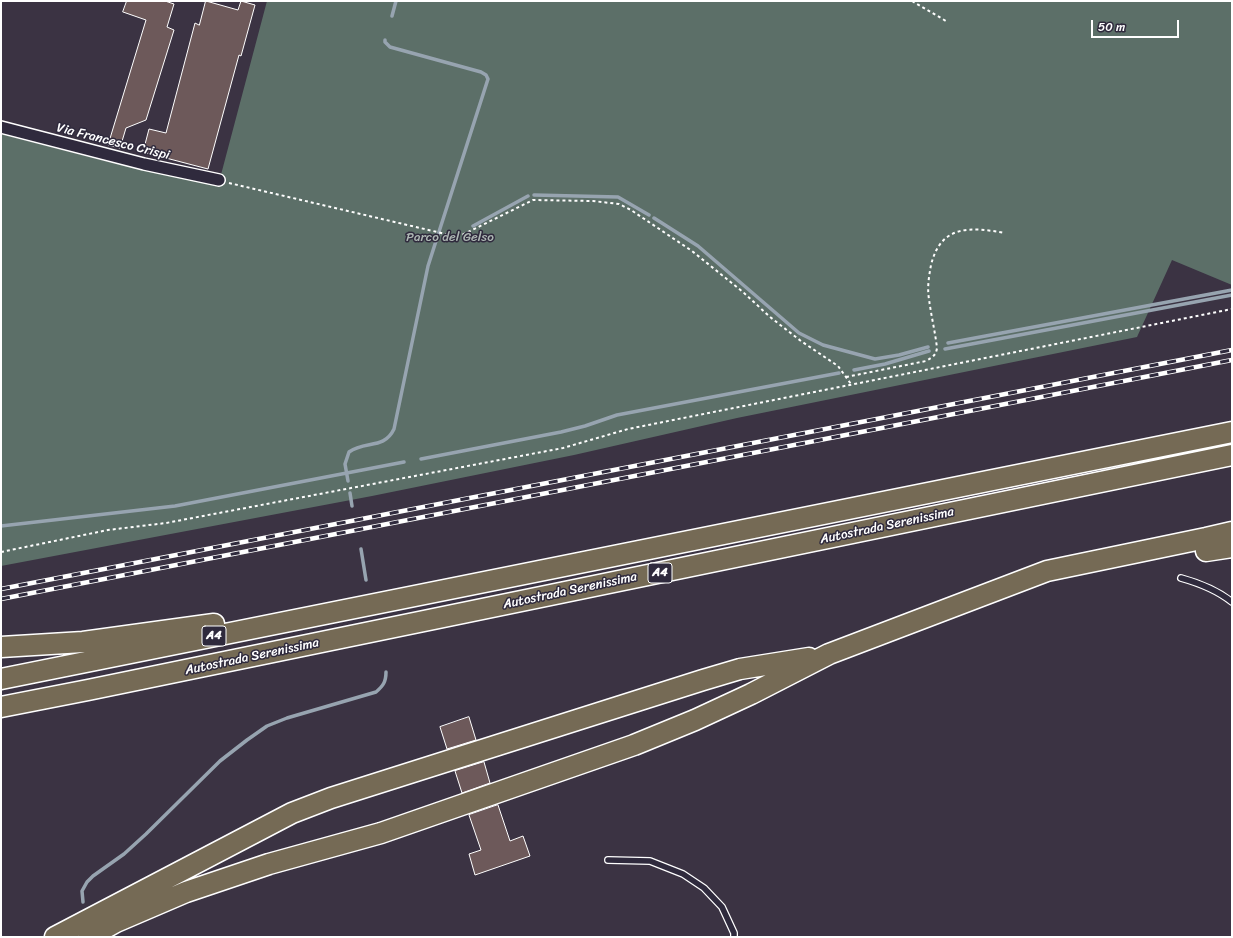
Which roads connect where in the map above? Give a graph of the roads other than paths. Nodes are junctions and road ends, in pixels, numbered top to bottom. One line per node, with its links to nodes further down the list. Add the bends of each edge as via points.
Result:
1 (1, 127): 2 (street, Via Francesco Crispi, via 144,164)
2 (219, 180)
3 (1232, 432): 10 (highway, Autostrada Serenissima / A4)
4 (1232, 455): 16 (highway, Autostrada Serenissima / A4)
5 (1232, 532): 12 (highway, via 1047,571)
6 (1232, 544): 8 (highway)
7 (1232, 547): 8 (highway)
8 (1206, 551): 12 (highway)
9 (1182, 578): 11 (lane, via 1210,589)
10 (428, 593): 13 (highway, via 83,642); 15 (highway, Autostrada Serenissima / A4)
11 (1232, 602)
12 (962, 604): 14 (highway)
13 (1, 647)
14 (829, 654): 20 (highway, via 740,669 331,798 286,816); 21 (highway, via 751,694 634,745 381,833 206,884 116,922)
15 (1, 679)
16 (88, 690): 17 (highway, Autostrada Serenissima / A4); 18 (highway)
17 (1, 707)
18 (1, 720)
19 (608, 860): 22 (lane, via 650,862 683,874 704,888 722,907)
20 (55, 937)
21 (89, 937)
22 (734, 937)

